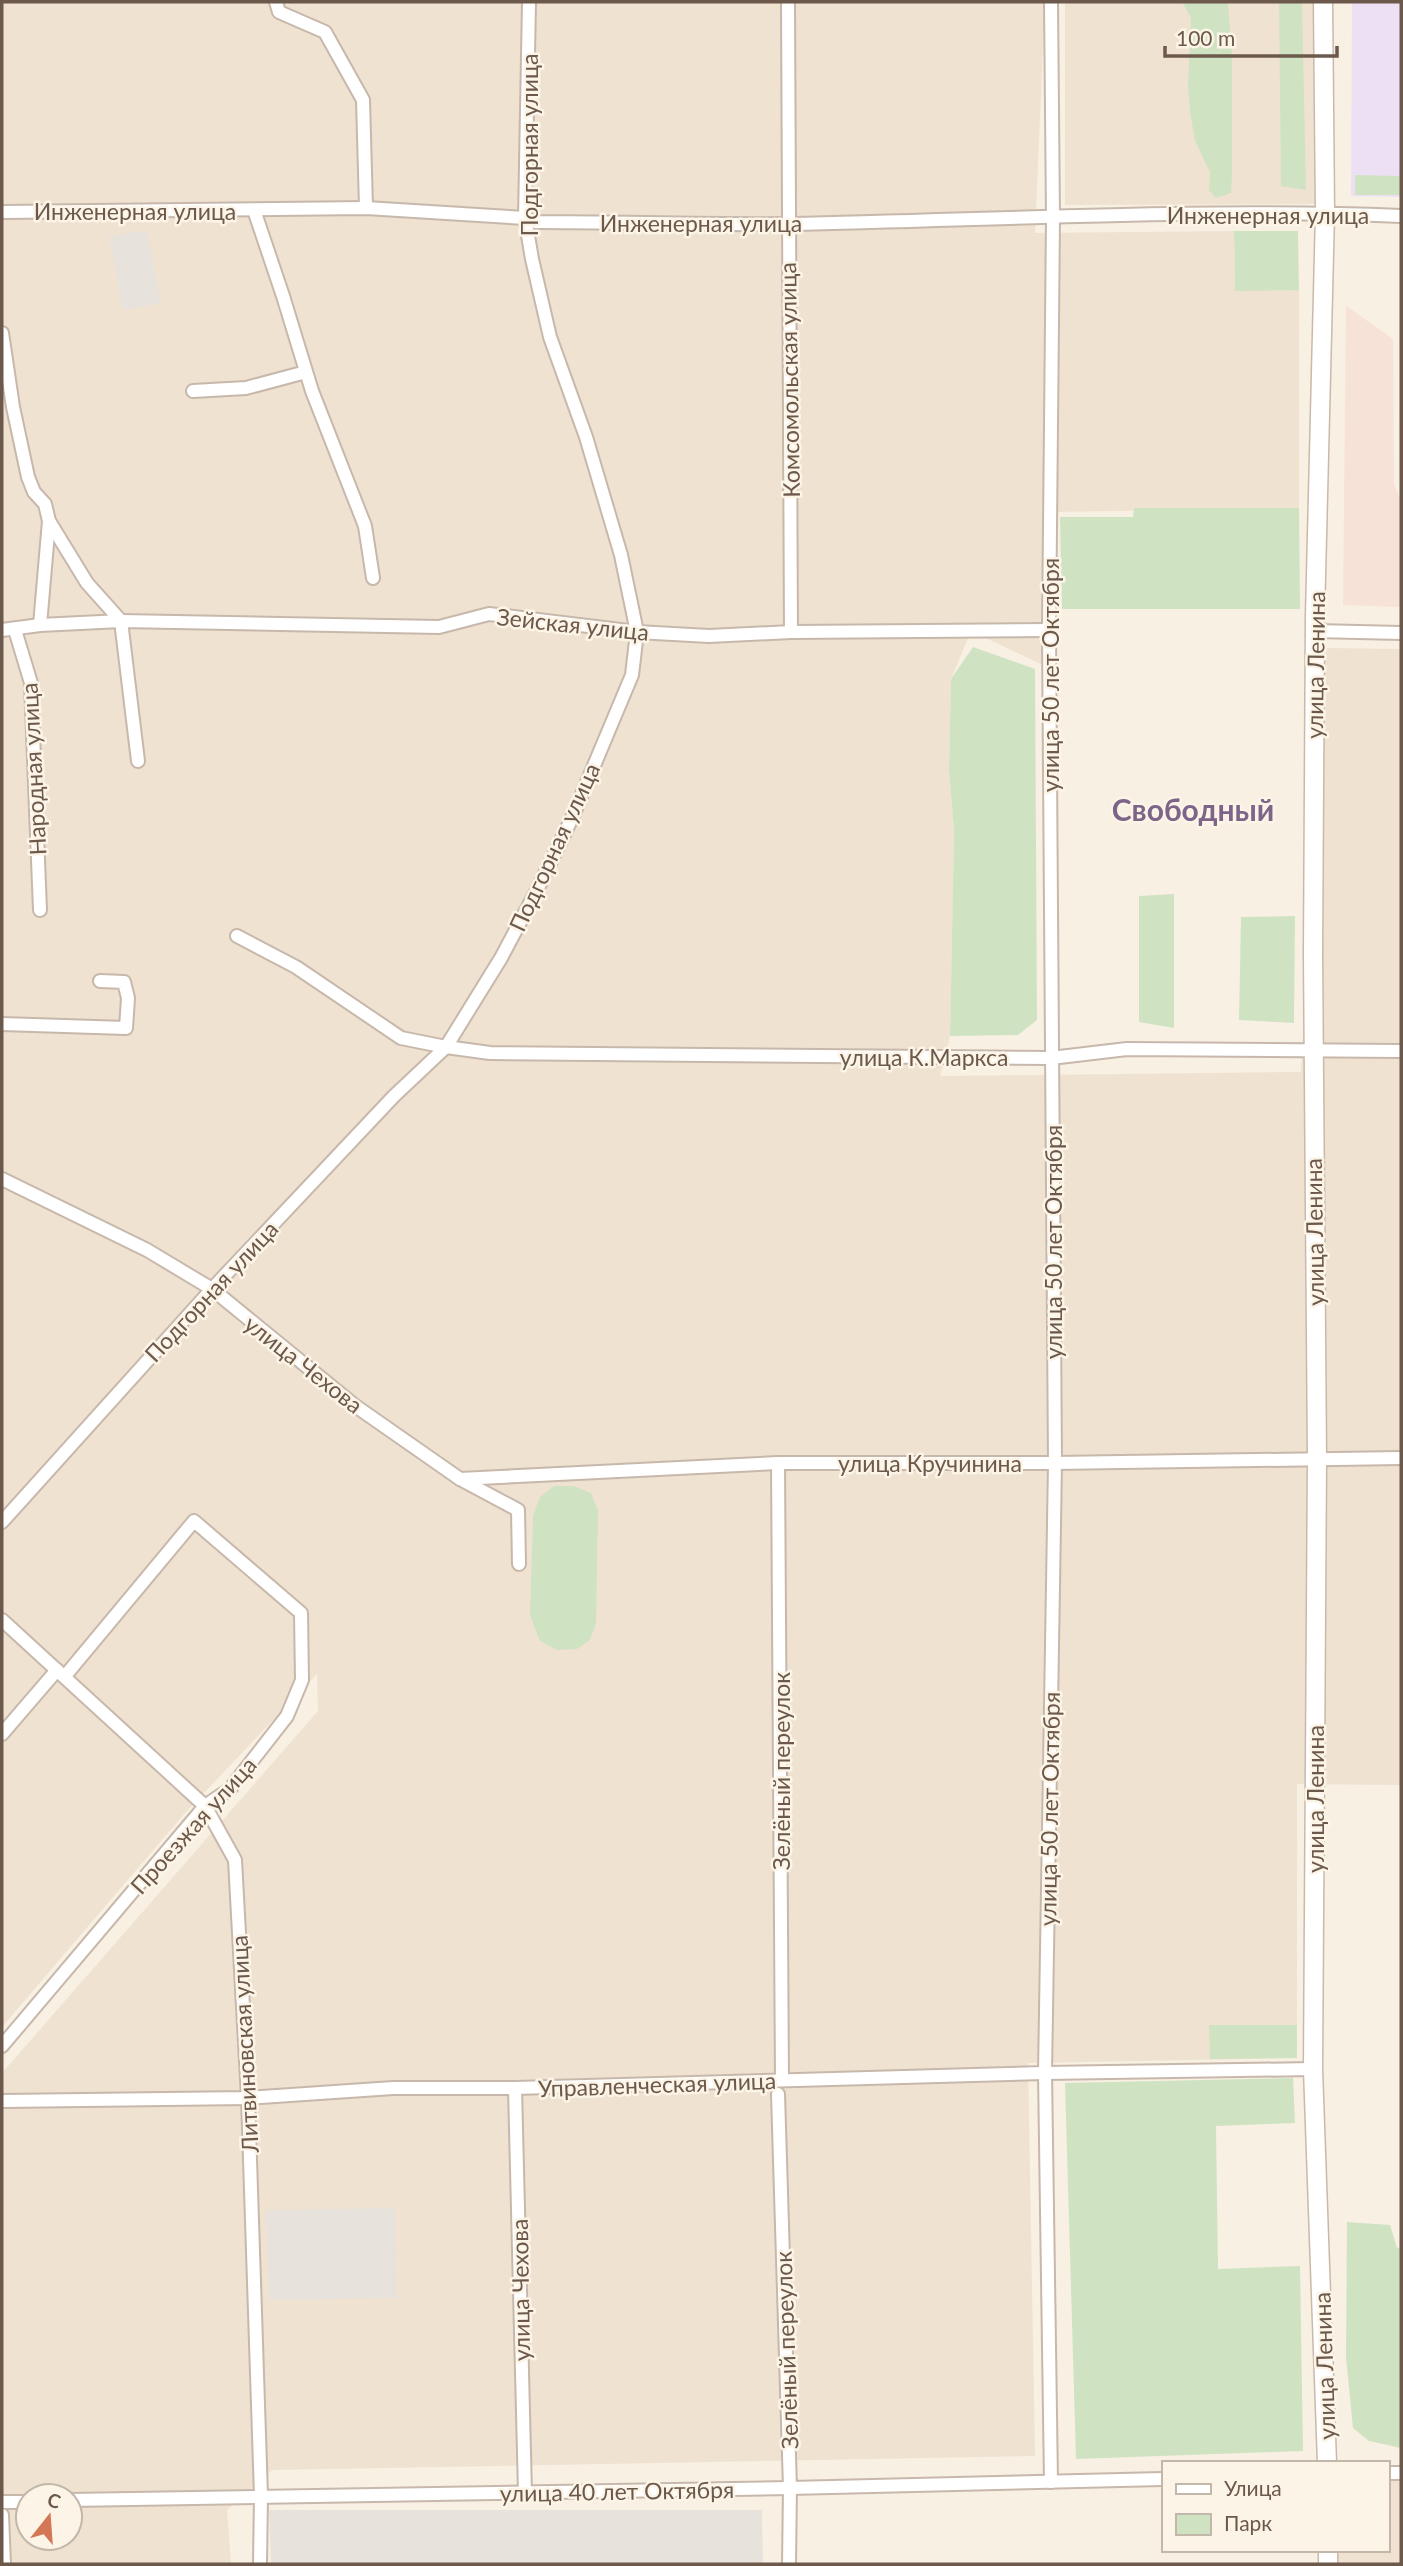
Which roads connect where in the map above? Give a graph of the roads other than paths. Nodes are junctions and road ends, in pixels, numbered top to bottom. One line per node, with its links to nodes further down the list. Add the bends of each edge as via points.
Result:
1 (276, 2): 6 (street, via 279,12 325,32 363,100)
2 (529, 2): 11 (street, Подгорная улица)
3 (788, 2): 13 (street, Комсомольская улица)
4 (1051, 2): 12 (street, улица 50 лет Октября)
5 (1323, 2): 9 (main road, улица Ленина)
6 (366, 208): 7 (street, Инженерная улица); 11 (street, Инженерная улица)
7 (254, 210): 8 (street, Инженерная улица); 15 (street)
8 (2, 212)
9 (1325, 213): 10 (street, Инженерная улица); 12 (street, Инженерная улица); 23 (main road, улица Ленина)
10 (1401, 216)
11 (525, 218): 13 (street, Инженерная улица, via 536,222); 24 (street, Подгорная улица, via 550,337 621,555)
12 (1053, 218): 13 (street, Инженерная улица); 22 (street, улица 50 лет Октября)
13 (788, 224): 25 (street, Комсомольская улица)
14 (2, 333): 17 (street, via 27,477 45,504)
15 (306, 372): 16 (street, via 246,388); 18 (street, via 365,526)
16 (193, 391)
17 (49, 521): 19 (street, via 86,583); 20 (street)
18 (373, 578)
19 (121, 621): 20 (street, Зейская улица); 24 (street, Зейская улица, via 439,627 489,614); 27 (street)
20 (40, 625): 21 (street, Зейская улица)
21 (8, 630): 28 (street, Народная улица, via 31,683)
22 (1049, 631): 25 (street, Зейская улица); 35 (street, улица 50 лет Октября)
23 (1315, 631): 26 (street); 34 (main road, улица Ленина)
24 (637, 632): 25 (street, Зейская улица, via 709,636); 32 (street, Подгорная улица, via 632,675 572,818 500,958)
25 (791, 632)
26 (1401, 633)
27 (138, 761)
28 (40, 910)
29 (237, 936): 32 (street, улица К.Маркса, via 296,967 401,1038)
30 (100, 981): 31 (street, via 124,982 126,1028)
31 (2, 1024)
32 (446, 1047): 35 (street, улица К.Маркса, via 490,1053); 37 (street, Подгорная улица)
33 (1401, 1051): 34 (street, улица К.Маркса)
34 (1313, 1052): 35 (street, улица К.Маркса, via 1126,1049); 39 (main road, улица Ленина)
35 (1051, 1058): 41 (street, улица 50 лет Октября)
36 (2, 1179): 37 (street, улица Чехова, via 147,1250)
37 (212, 1289): 42 (street, улица Чехова, via 354,1405); 43 (street, Подгорная улица)
38 (1401, 1458): 39 (street, улица Кручинина)
39 (1317, 1459): 41 (street, улица Кручинина); 50 (main road, улица Ленина)
40 (778, 1463): 41 (street, улица Кручинина); 42 (street, улица Кручинина); 52 (street, Зелёный переулок)
41 (1055, 1463): 51 (street, улица 50 лет Октября)
42 (460, 1479): 44 (street, улица Чехова, via 518,1510)
43 (2, 1522)
44 (519, 1564)
45 (2, 1620): 46 (street, Литвиновская улица)
46 (61, 1673): 47 (street); 48 (street, Литвиновская улица); 48 (street, Проезжая улица, via 194,1521 301,1613 302,1680 287,1716 230,1789)
47 (2, 1734)
48 (205, 1806): 49 (street, Проезжая улица); 55 (street, Литвиновская улица, via 234,1860)
49 (2, 2046)
50 (1313, 2068): 51 (street, Управленческая улица); 57 (main road, улица Ленина)
51 (1045, 2073): 52 (street, Управленческая улица); 59 (street, улица 50 лет Октября)
52 (782, 2080): 53 (street, Управленческая улица)
53 (515, 2088): 55 (street, Управленческая улица, via 393,2088); 61 (street, улица Чехова)
54 (778, 2094): 60 (street, Зелёный переулок)
55 (248, 2098): 56 (street, Управленческая улица); 62 (street, Литвиновская улица)
56 (2, 2101)
57 (1327, 2461)
58 (1162, 2479): 59 (street, улица 40 лет Октября)
59 (1051, 2482): 60 (street, улица 40 лет Октября)
60 (790, 2488): 61 (street, улица 40 лет Октября); 67 (street, Зелёный переулок)
61 (525, 2493): 62 (street, улица 40 лет Октября)
62 (261, 2496): 63 (street, улица 40 лет Октября); 66 (street, Литвиновская улица)
63 (84, 2500)
64 (2, 2515): 65 (street)
65 (4, 2564)
66 (260, 2564)
67 (789, 2564)

